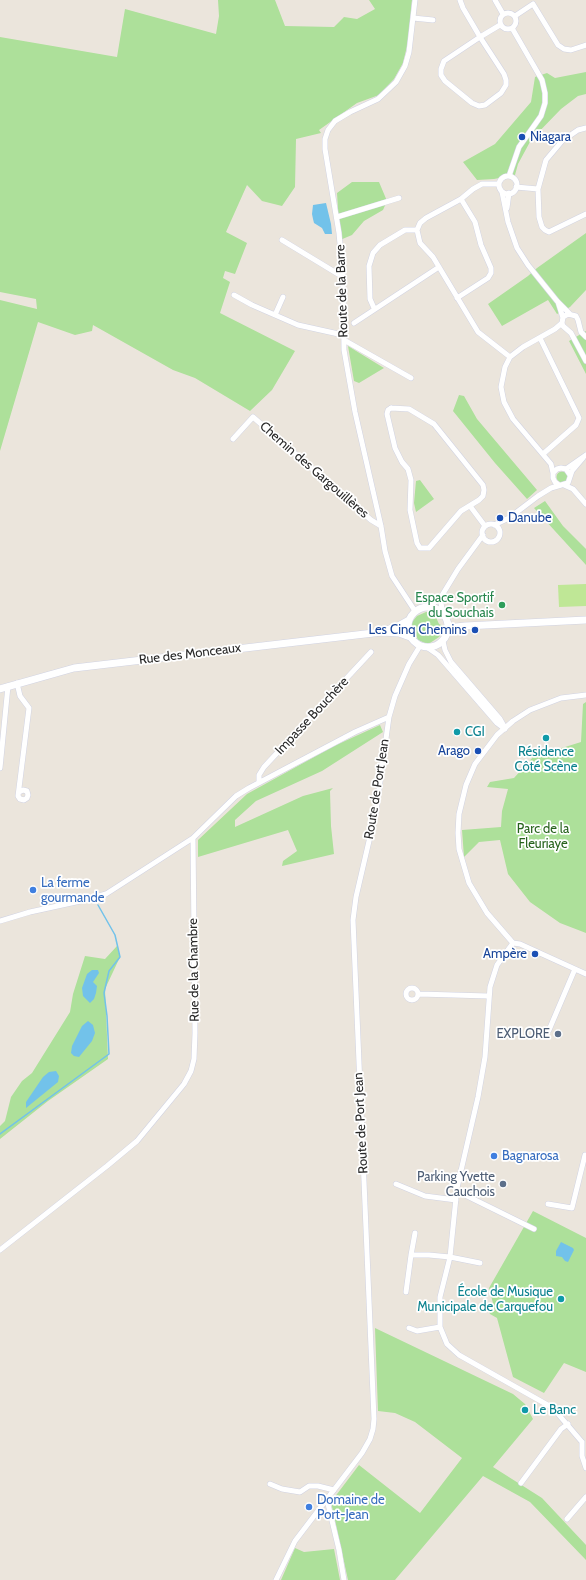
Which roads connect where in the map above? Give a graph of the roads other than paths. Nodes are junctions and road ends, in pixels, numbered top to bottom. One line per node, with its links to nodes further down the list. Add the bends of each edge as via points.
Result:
1 (414, 0): 7 (street, Route de la Barre)
2 (460, 0): 11 (street)
3 (496, 0): 5 (street)
4 (532, 2): 6 (street); 12 (street, via 558,44 564,49 571,50)
5 (502, 14): 6 (street, via 509,12); 9 (street)
6 (515, 16): 10 (street, via 516,23)
7 (413, 18): 8 (street); 24 (street, Route de la Barre, via 409,52 396,82 378,99 335,121 328,130 325,149)
8 (433, 20)
9 (500, 25): 10 (street, via 505,29); 11 (street)
10 (512, 28): 14 (street, via 542,80 545,103 541,116 519,147)
11 (480, 37): 11 (street, via 444,61 441,69 444,81 479,106 486,105 501,93 506,85 504,74)
12 (586, 44)
13 (586, 128): 17 (street, via 578,130 562,141 546,160)
14 (508, 176): 15 (street, via 501,179); 16 (street, via 515,181)
15 (499, 184): 18 (street); 21 (street, via 482,184)
16 (516, 187): 17 (street); 19 (street)
17 (538, 189): 23 (street, via 539,217 545,230 549,232)
18 (502, 192): 19 (street); 22 (street)
19 (509, 193): 22 (street)
20 (399, 198): 24 (street)
21 (461, 199): 25 (street, via 426,218); 31 (street, via 475,222 491,273 488,278)
22 (506, 211): 32 (street, via 517,248)
23 (586, 214)
24 (337, 217): 28 (street, Route de la Barre)
25 (417, 230): 27 (street, via 420,243); 33 (street, via 405,230 380,245 373,253 369,266 370,299)
26 (282, 240): 28 (street)
27 (439, 267): 31 (street); 33 (street)
28 (343, 277): 40 (street, Route de la Barre)
29 (234, 295): 35 (street)
30 (283, 297): 35 (street)
31 (457, 298): 42 (street, via 478,332)
32 (557, 301): 34 (street); 38 (street)
33 (374, 308): 36 (street)
34 (570, 314): 37 (street, via 576,316); 38 (street)
35 (275, 315): 40 (street, via 304,327)
36 (354, 323)
37 (578, 324): 38 (street, via 573,330); 39 (street)
38 (564, 325): 41 (street); 43 (street)
39 (586, 337)
40 (344, 338): 44 (street); 61 (street, Route de la Barre, via 356,412)
41 (540, 338): 42 (street); 46 (street, via 579,418 576,425)
42 (510, 357): 46 (street, via 502,377 504,402 513,419)
43 (586, 361)
44 (411, 378)
45 (233, 439): 61 (street, Chemin des Gargouillères, via 252,417 370,520)
46 (542, 454): 48 (street)
47 (585, 457): 50 (street); 52 (street)
48 (551, 464): 49 (street); 51 (street)
49 (559, 468): 50 (street); 51 (street)
50 (566, 468): 52 (street)
51 (554, 473): 53 (street)
52 (570, 478): 54 (street); 55 (street)
53 (553, 480): 54 (street); 56 (street)
54 (561, 485): 55 (street); 56 (street)
55 (572, 489): 57 (street)
56 (542, 493): 59 (street)
57 (586, 504)
58 (470, 506): 58 (street, via 483,496 483,485 434,424 409,409 388,410 397,455 408,469 411,480 410,510 420,548 429,548 461,511); 62 (street)
59 (508, 518): 60 (street); 63 (street)
60 (494, 525): 62 (street); 63 (street)
61 (381, 526): 69 (street, Route de la Barre, via 392,576)
62 (485, 526): 64 (street)
63 (499, 531): 65 (street, via 496,540)
64 (483, 535): 65 (street); 66 (street)
65 (488, 541): 66 (street)
66 (474, 548): 67 (street)
67 (445, 592): 68 (street); 70 (street, via 441,603)
68 (429, 607): 69 (main road); 70 (main road, via 437,609)
69 (415, 611): 71 (main road)
70 (445, 617): 73 (main road); 74 (main road)
71 (409, 620): 75 (main road, Rue des Monceaux); 76 (main road, via 407,628)
72 (586, 620): 73 (main road)
73 (465, 626): 74 (main road)
74 (448, 631): 77 (main road)
75 (382, 632): 76 (main road, Rue des Monceaux, via 399,633); 81 (main road, Rue des Monceaux, via 74,668)
76 (410, 637): 78 (main road)
77 (443, 641): 79 (main road); 86 (street, via 451,662 500,718)
78 (420, 646): 79 (main road); 85 (street, Route de Port Jean, via 395,696)
79 (428, 648): 86 (street, via 438,655 497,723)
80 (371, 652): 88 (street, Impasse Bouchère, via 264,767 259,774)
81 (16, 684): 82 (main road, Rue des Monceaux); 89 (street, via 20,696 30,708)
82 (8, 686): 83 (main road, Rue des Monceaux); 87 (street)
83 (0, 689)
84 (586, 695): 86 (street, via 561,698 544,704 530,710)
85 (389, 717): 88 (street); 117 (street, Route de Port Jean, via 376,812 353,920 374,1418 370,1439)
86 (505, 728): 92 (street, via 483,752 470,775 459,814 458,833 459,849 469,883 487,913)
87 (0, 768)
88 (259, 782): 90 (street, via 236,796)
89 (19, 792)
90 (193, 838): 91 (street, via 106,894); 105 (street, Rue de la Chambre, via 195,1033 191,1071 184,1084 137,1141)
91 (0, 921)
92 (512, 943): 93 (street, via 520,944); 96 (street, via 497,965)
93 (575, 969): 94 (street); 97 (street)
94 (586, 974)
95 (419, 994): 96 (street)
96 (488, 996): 100 (street, via 487,1042 483,1068)
97 (549, 1030)
98 (586, 1154): 102 (street, via 572,1208)
99 (396, 1184): 101 (street, via 425,1196)
100 (457, 1192): 101 (street); 103 (street)
101 (456, 1200): 107 (street)
102 (548, 1204)
103 (534, 1229)
104 (415, 1233): 106 (street)
105 (0, 1250)
106 (411, 1255): 107 (street); 109 (street)
107 (450, 1257): 108 (street); 110 (street, via 440,1297)
108 (480, 1263)
109 (406, 1292)
110 (440, 1327): 111 (street, via 417,1331); 112 (street, via 447,1344 459,1355 553,1408)
111 (408, 1328)
112 (568, 1424): 113 (street); 115 (street, via 561,1429)
113 (584, 1442): 114 (street, via 582,1456)
114 (586, 1468)
115 (521, 1483)
116 (270, 1484): 117 (street, via 300,1492 309,1486)
117 (334, 1490): 119 (street, Route de Port Jean)
118 (586, 1497): 120 (street)
119 (325, 1501): 121 (street, Route de Port Jean, via 295,1541); 122 (street, via 328,1504)
120 (567, 1519)
121 (276, 1580)
122 (344, 1580)

